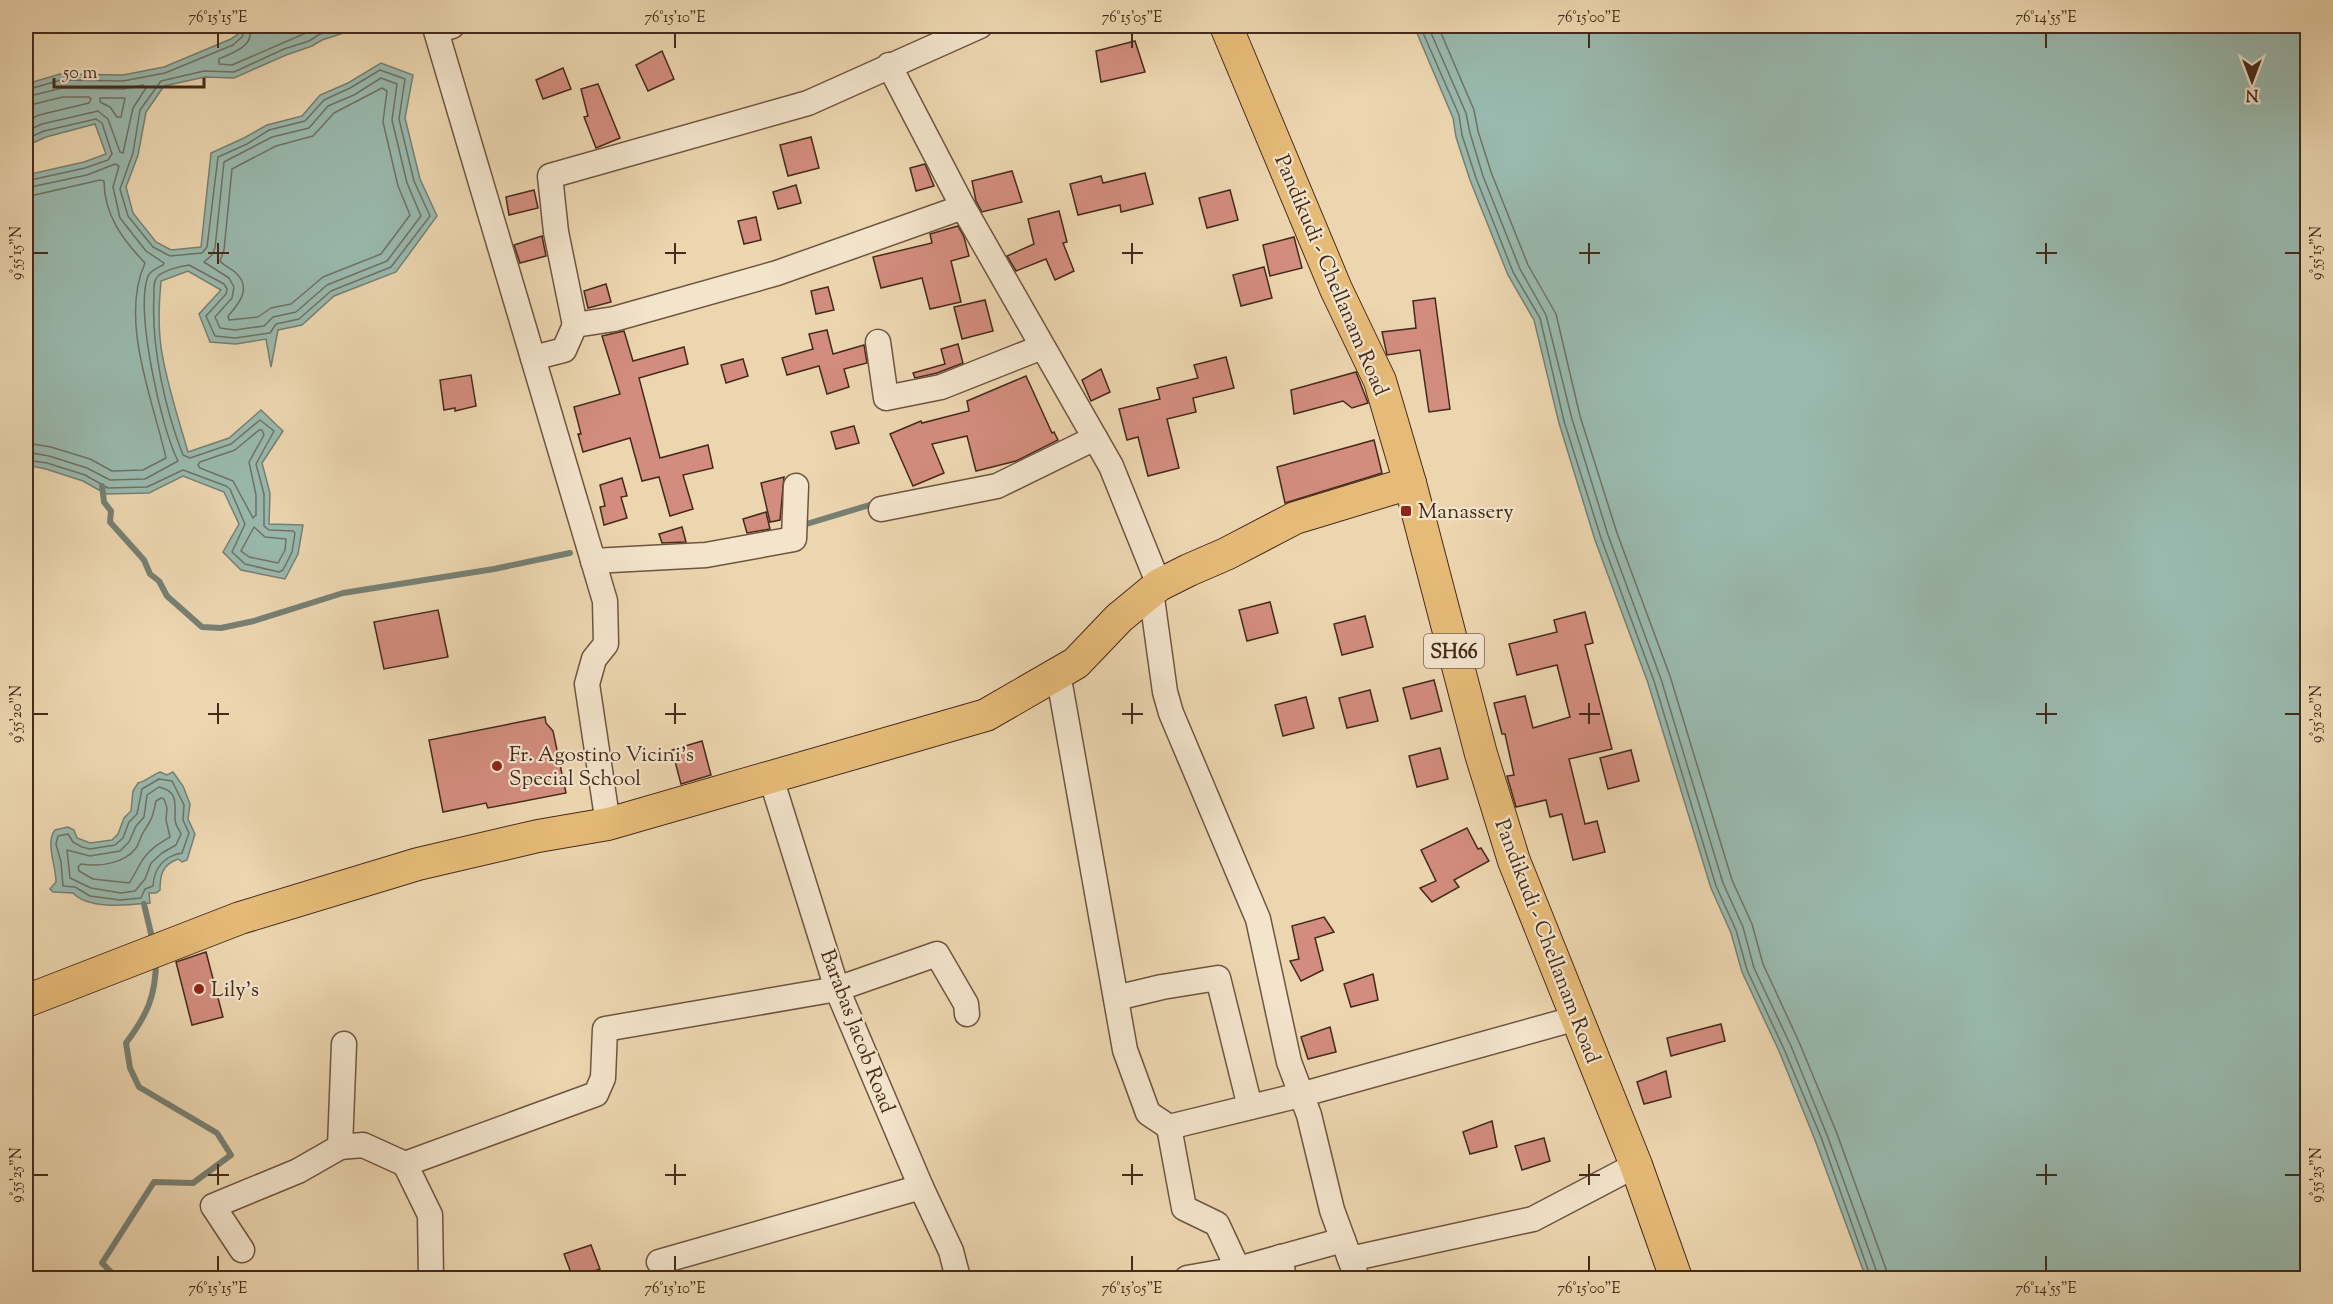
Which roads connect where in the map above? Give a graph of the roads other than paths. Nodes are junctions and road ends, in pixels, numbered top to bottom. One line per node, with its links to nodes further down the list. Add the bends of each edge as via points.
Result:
1 (452, 26): 9 (street, via 436,31)
2 (980, 26): 4 (street)
3 (1226, 26): 11 (main road, Pandikudi - Chellanam Road / SH66, via 1336,289 1380,381)
4 (890, 65): 5 (street); 6 (street, via 808,103 550,176 556,232)
5 (963, 207): 6 (street, via 777,273 614,319); 8 (street)
6 (575, 325): 9 (street, via 564,350)
7 (878, 342): 8 (street, via 886,398 941,387)
8 (1042, 347): 10 (street)
9 (533, 358): 14 (street)
10 (1095, 438): 13 (street, via 997,486); 15 (street, via 1111,466)
11 (1410, 483): 15 (main road, via 1295,518); 23 (main road, Pandikudi - Chellanam Road / SH66, via 1481,754 1514,861)
12 (796, 486): 14 (street, via 794,539 706,555)
13 (880, 509)
14 (593, 561): 18 (street, via 604,601 606,644 594,659 587,684)
15 (1155, 588): 16 (main road, via 1119,618 1076,663); 25 (street, via 1165,692 1171,713 1258,919 1289,1062)
16 (1058, 673): 17 (main road, via 986,715); 20 (street)
17 (771, 778): 18 (main road); 19 (street, Barabas Jacob Road)
18 (609, 824): 21 (main road, via 418,864 240,918)
19 (837, 989): 22 (street, via 938,954 966,1004); 29 (street, via 604,1029 603,1078 596,1094); 31 (street, Barabas Jacob Road)
20 (1116, 998): 26 (street, via 1218,978); 27 (street, via 1125,1050 1148,1113)
21 (26, 1001)
22 (967, 1014)
23 (1577, 1018): 25 (street); 30 (main road, Pandikudi - Chellanam Road / SH66)
24 (344, 1044): 28 (street)
25 (1300, 1095): 26 (street); 33 (street)
26 (1250, 1107): 27 (street)
27 (1169, 1127): 36 (street, via 1184,1208 1217,1224)
28 (340, 1147): 29 (street, via 363,1145); 32 (street, via 298,1171 213,1206)
29 (405, 1164): 37 (street, via 430,1215)
30 (1636, 1165): 33 (street, via 1533,1219); 40 (main road, Pandikudi - Chellanam Road / SH66)
31 (921, 1187): 34 (street); 38 (street, Barabas Jacob Road, via 951,1251)
32 (242, 1250)
33 (1350, 1259): 35 (street)
34 (659, 1262)
35 (1282, 1268): 36 (street)
36 (1238, 1269): 39 (street)
37 (431, 1278)
38 (958, 1278)
39 (1187, 1278)
40 (1677, 1278)

